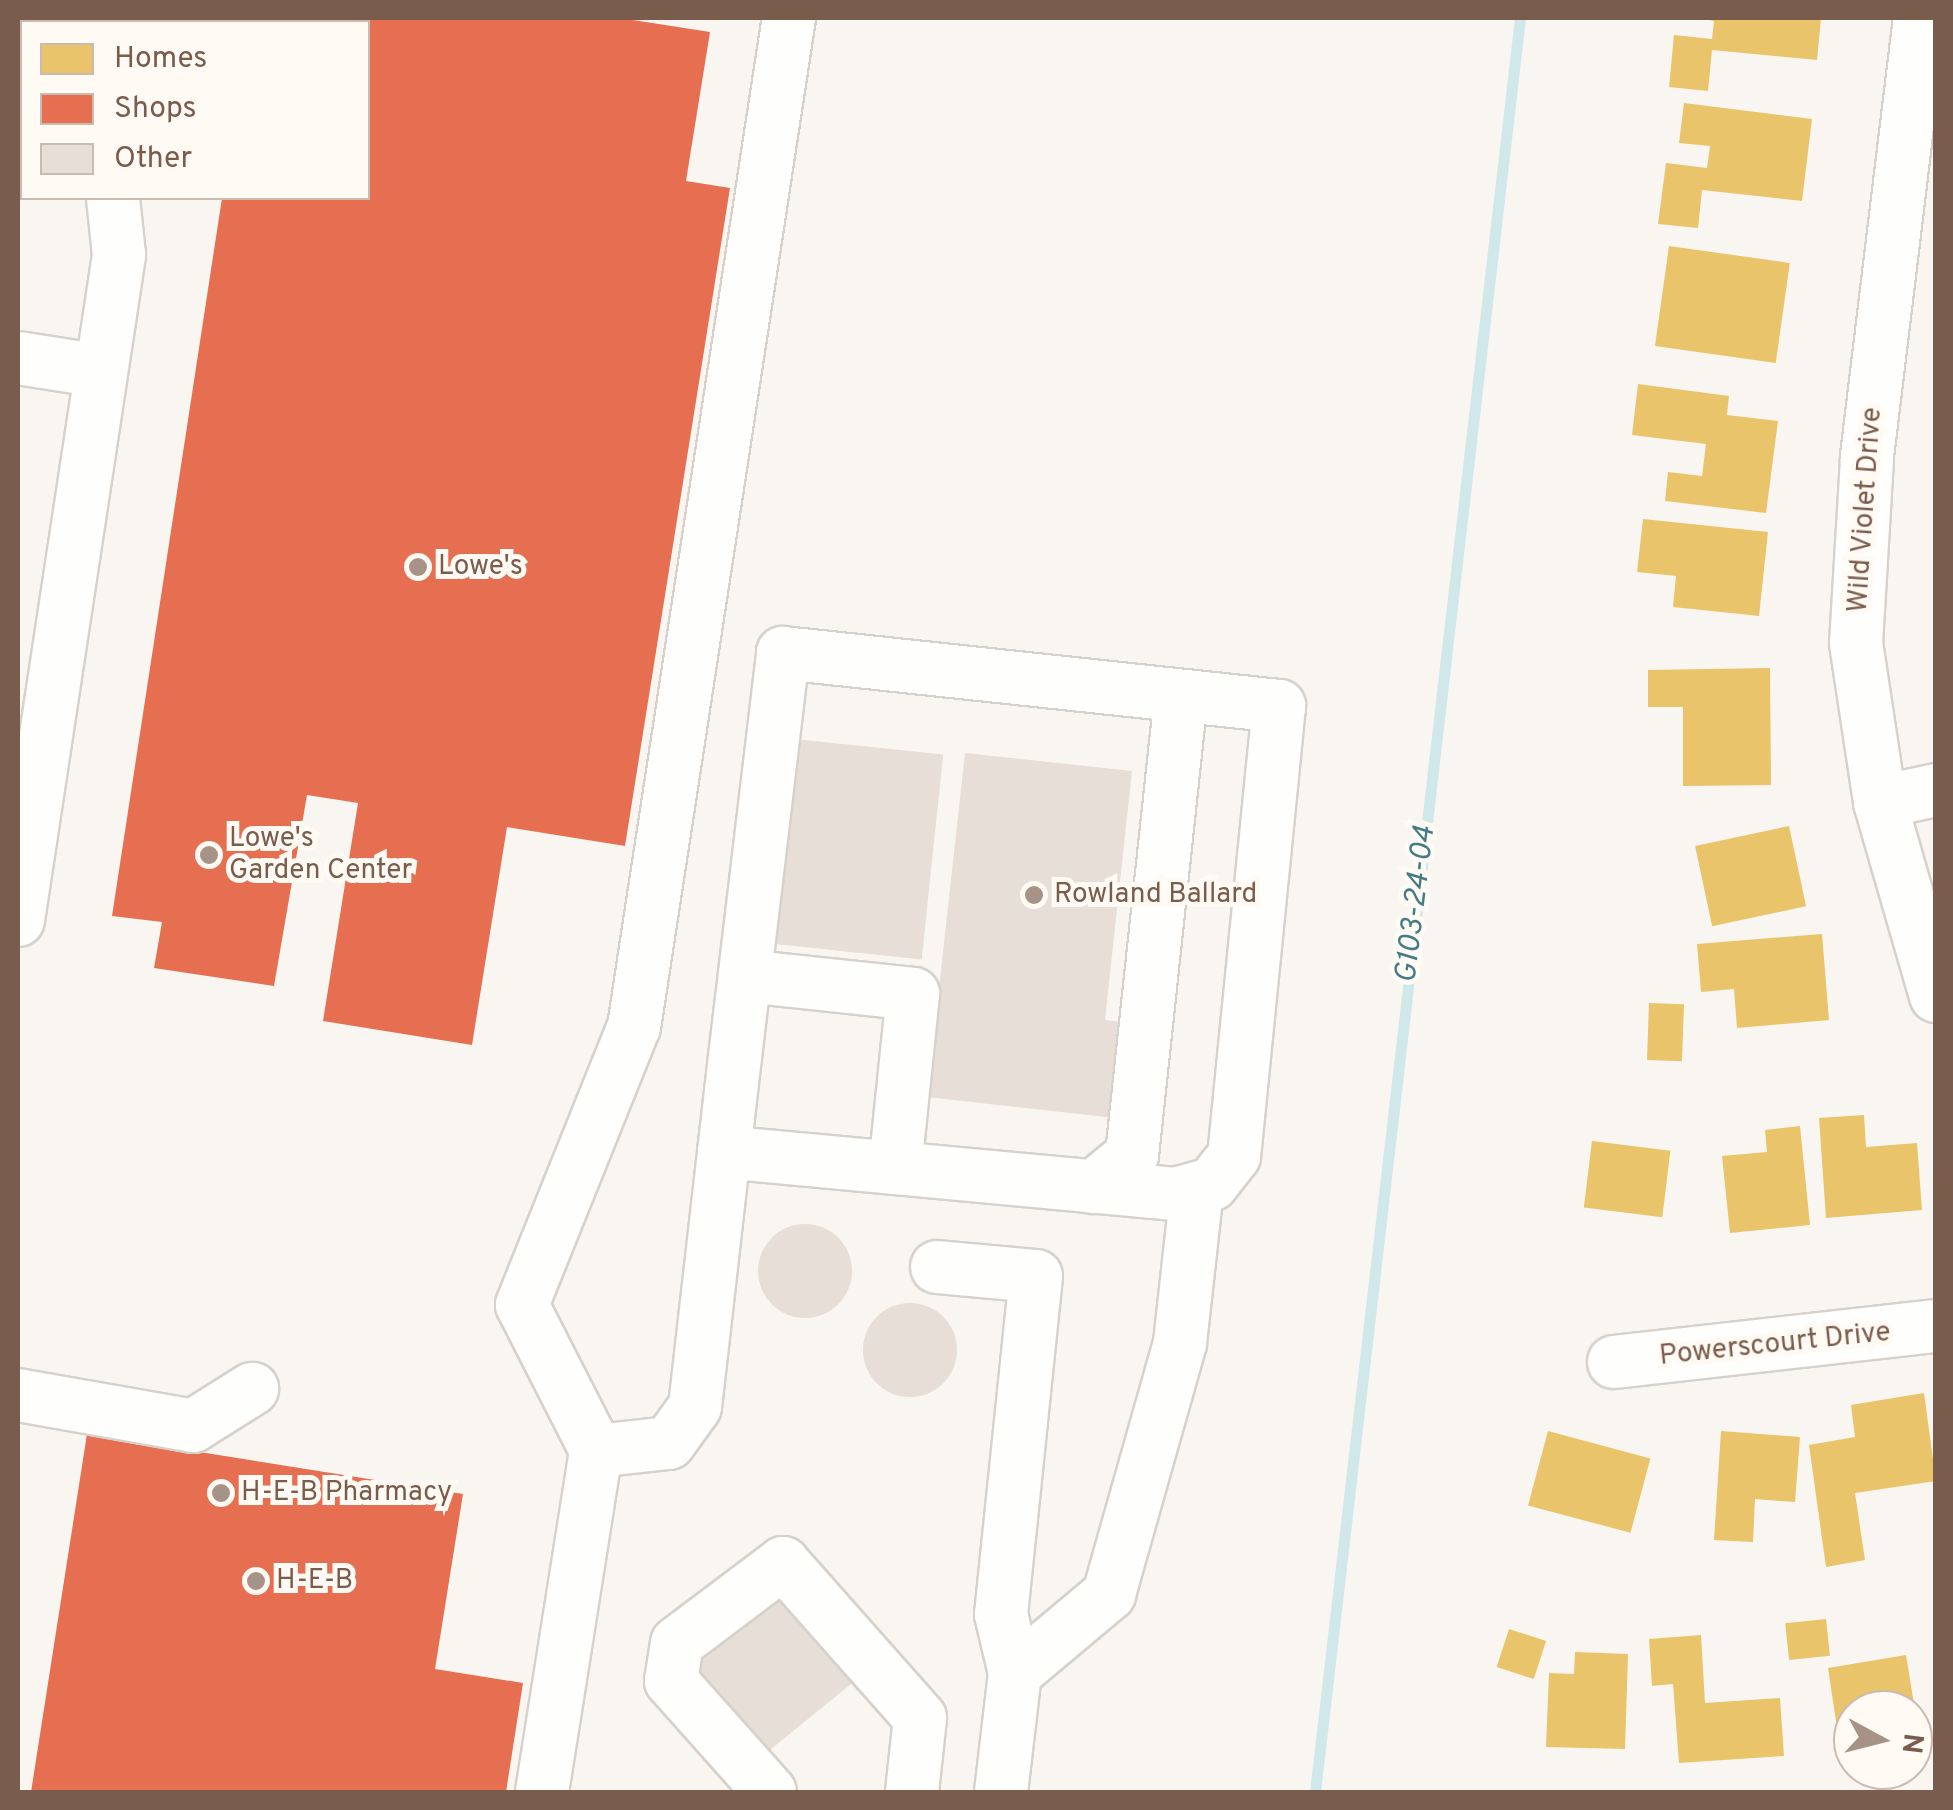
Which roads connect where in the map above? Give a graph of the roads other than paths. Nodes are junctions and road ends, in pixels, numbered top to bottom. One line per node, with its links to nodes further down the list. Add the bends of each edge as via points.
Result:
1 (790, 18): 23 (street, via 634,1027 522,1305)
2 (1920, 18): 10 (street, Wild Violet Drive, via 1867,459 1856,642)
3 (113, 200): 5 (street)
4 (149, 200): 5 (street)
5 (120, 255): 7 (street)
6 (18, 358): 7 (street)
7 (102, 371): 11 (street)
8 (1180, 696): 12 (street, via 783,654); 16 (street, via 1132,1155); 17 (street, via 1279,706 1234,1156 1212,1184)
9 (1936, 790): 10 (street)
10 (1880, 802): 13 (street, Wild Violet Drive)
11 (18, 910)
12 (745, 976): 14 (street); 15 (street, via 913,994)
13 (1936, 996)
14 (724, 1152): 15 (street); 23 (street, via 695,1408 668,1443)
15 (895, 1168): 16 (street)
16 (1093, 1186): 17 (street)
17 (1196, 1188): 24 (street, via 1180,1342 1108,1594)
18 (937, 1268): 24 (street, via 1036,1276 1001,1614)
19 (1936, 1326): 20 (street, Powerscourt Drive)
20 (1614, 1362)
21 (252, 1389): 22 (street, via 194,1426)
22 (18, 1395)
23 (596, 1451): 25 (street)
24 (1015, 1673): 28 (street)
25 (542, 1792)
26 (770, 1792): 27 (street, via 672,1681 677,1643 783,1563 920,1718)
27 (912, 1792)
28 (1000, 1792)

